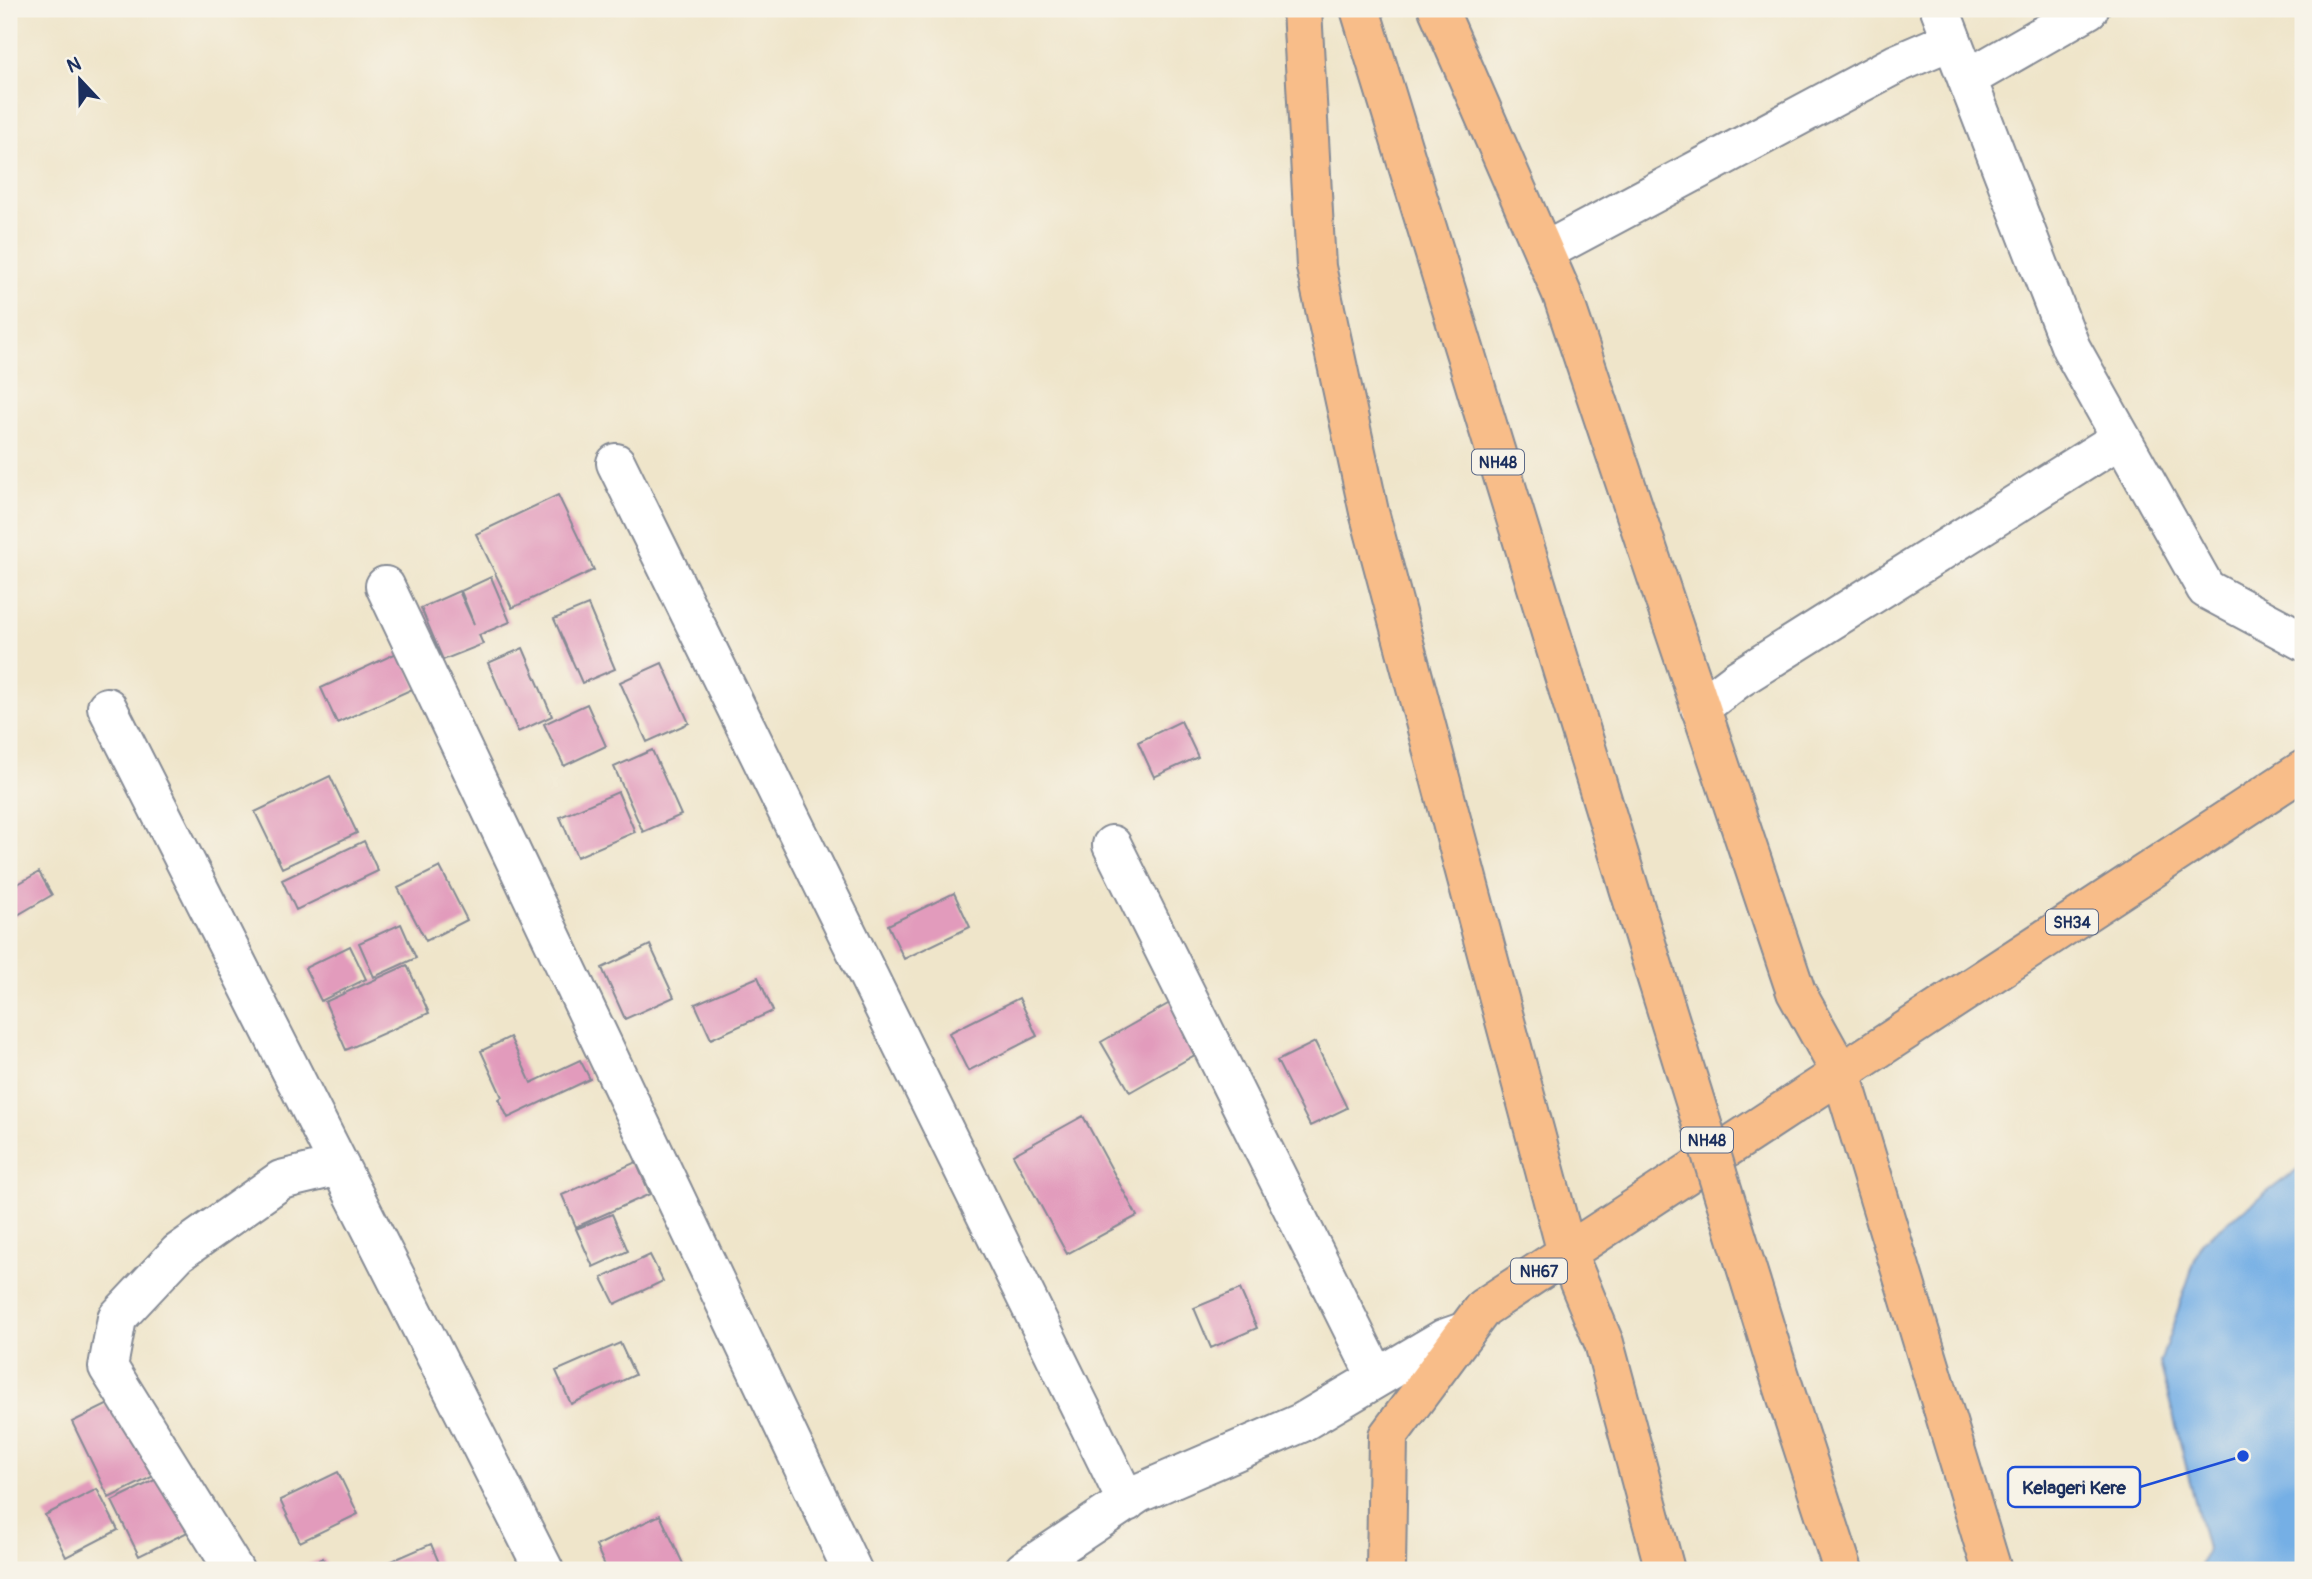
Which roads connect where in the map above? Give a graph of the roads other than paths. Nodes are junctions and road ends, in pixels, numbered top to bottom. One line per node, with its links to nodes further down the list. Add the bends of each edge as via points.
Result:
1 (1302, 9): 18 (main road, via 1316,267 1369,512)
2 (1360, 9): 28 (main road, NH48, bridge)
3 (1438, 9): 7 (main road)
4 (2089, 9): 6 (street)
5 (1946, 24): 6 (street); 7 (street, via 1896,64)
6 (1967, 79): 8 (street, via 2071,348)
7 (1544, 252): 13 (main road)
8 (2121, 438): 11 (street, via 2206,589); 13 (street, via 1738,679)
9 (616, 463): 21 (street)
10 (385, 586): 24 (street)
11 (2303, 641)
12 (107, 707): 17 (street)
13 (1700, 708): 16 (main road, via 1796,992)
14 (2303, 770): 16 (main road, SH34)
15 (1112, 845): 20 (street)
16 (1841, 1073): 18 (main road, NH67); 29 (main road)
17 (339, 1166): 22 (street, via 281,1180 178,1253 117,1318 108,1367); 23 (street)
18 (1567, 1253): 19 (main road, NH67, via 1483,1308); 27 (main road, NH67, via 1604,1343)
19 (1466, 1331): 20 (street, via 1443,1339); 26 (main road, NH67, via 1388,1436)
20 (1377, 1378): 21 (street, via 1301,1423)
21 (1127, 1502): 25 (street)
22 (234, 1570)
23 (544, 1570)
24 (852, 1570)
25 (1024, 1570)
26 (1386, 1570)
27 (1665, 1570)
28 (1843, 1570)
29 (1992, 1570)

